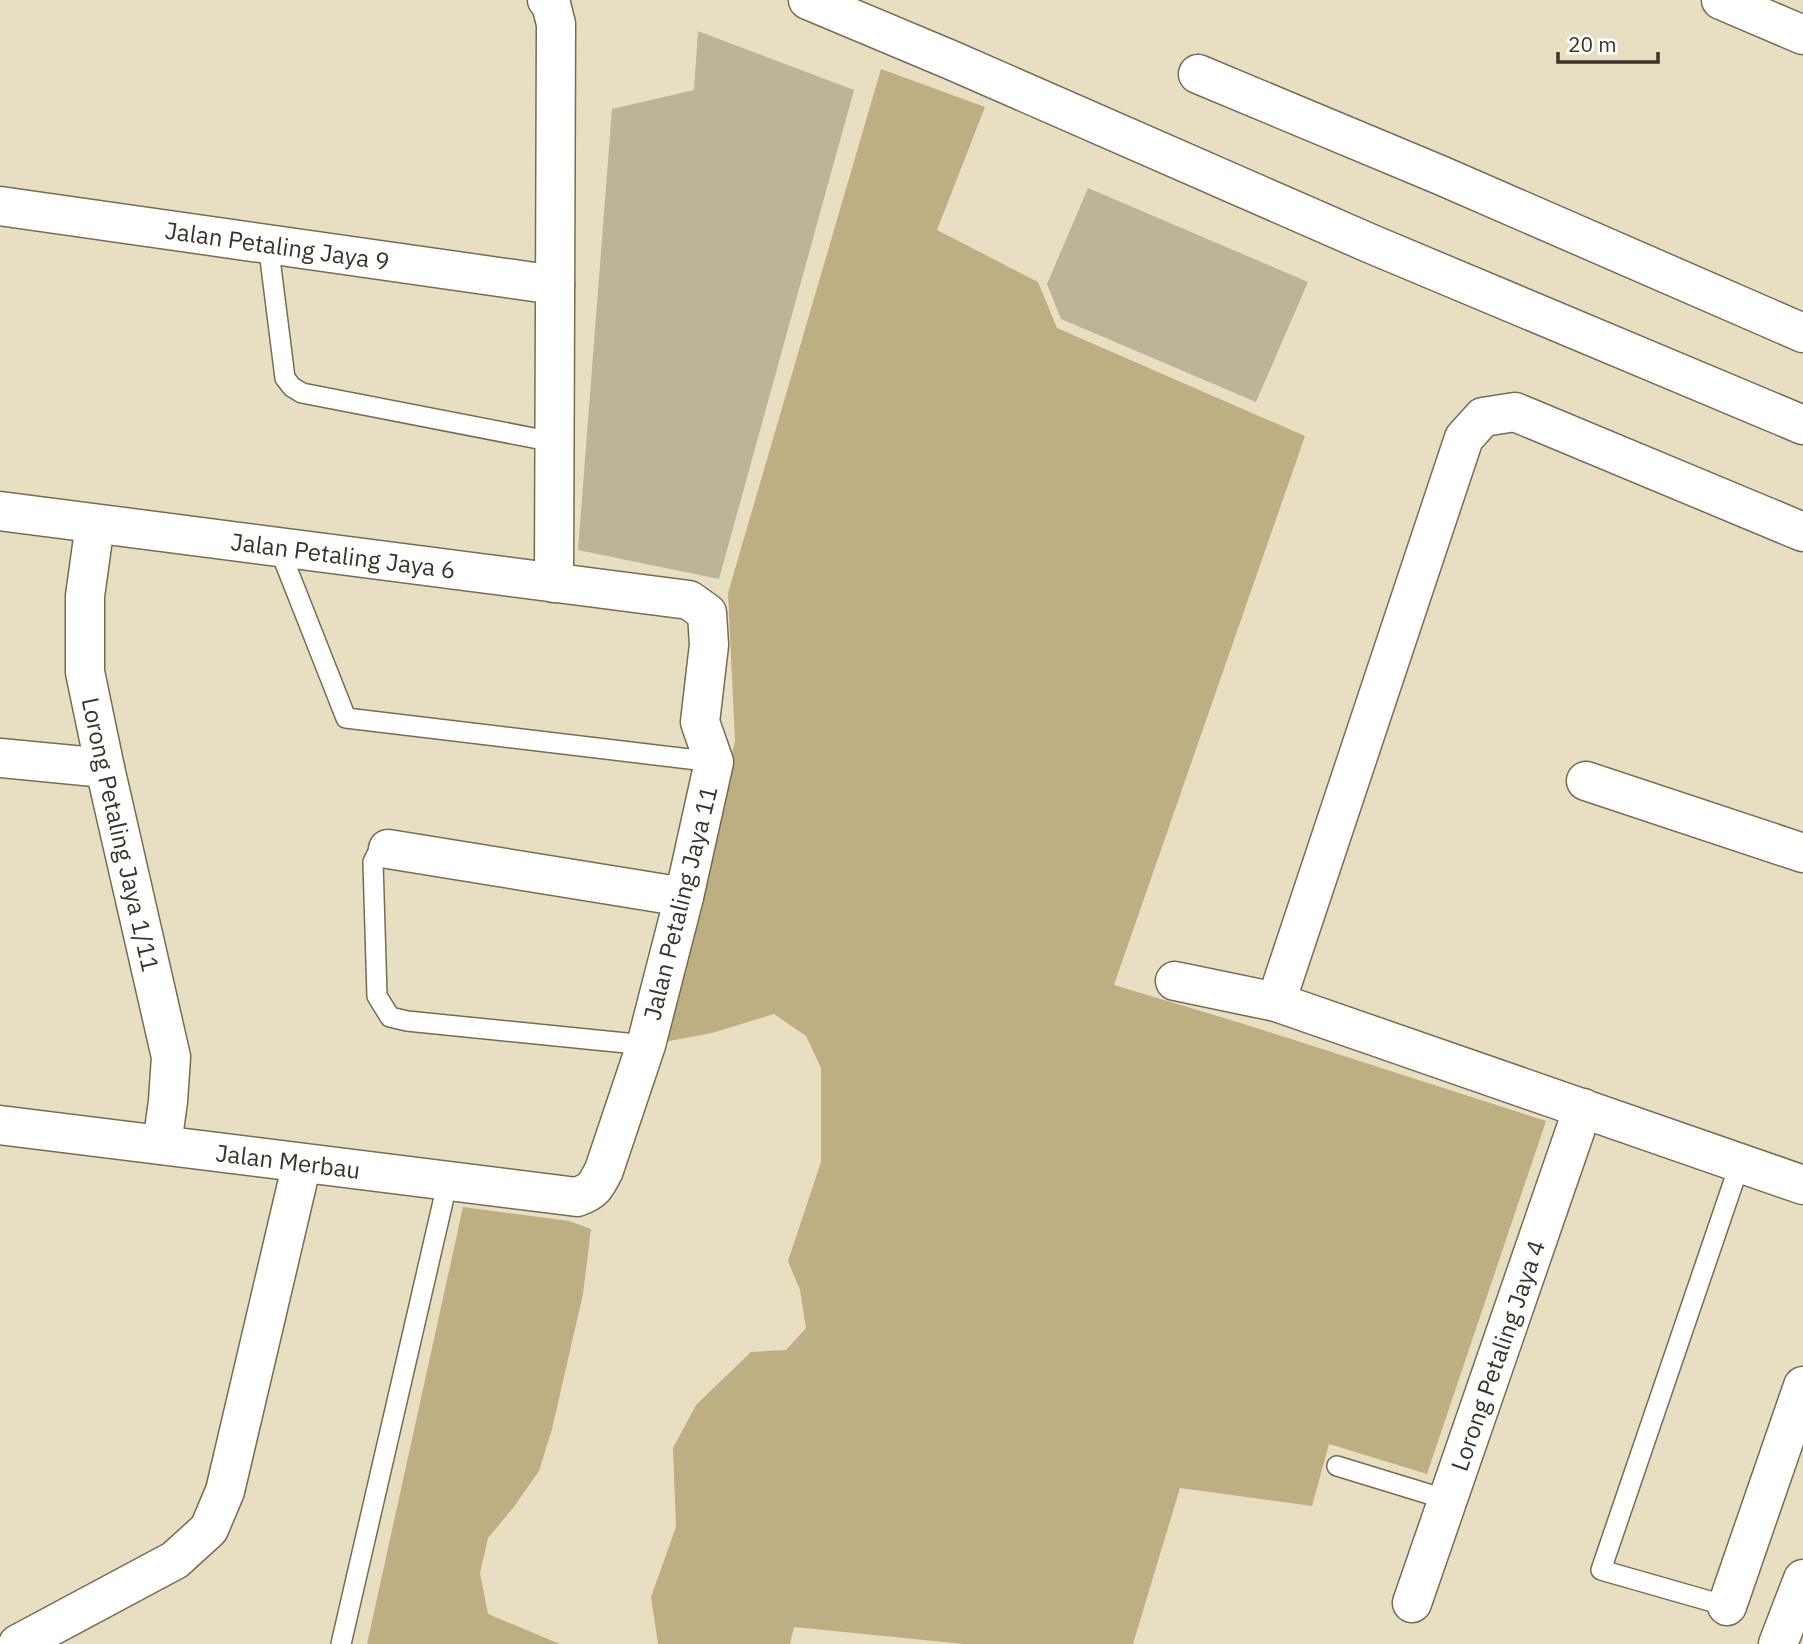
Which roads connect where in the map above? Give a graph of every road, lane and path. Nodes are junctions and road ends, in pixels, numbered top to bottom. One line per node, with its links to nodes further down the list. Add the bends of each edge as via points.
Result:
1 (547, 0): 9 (street, via 556,24)
2 (807, 0): 4 (street)
3 (1721, 0): 5 (street)
4 (861, 12): 11 (street, via 1382,249)
5 (1803, 35)
6 (1198, 74): 10 (street)
7 (0, 205): 8 (street, Jalan Petaling Jaya 9)
8 (268, 243): 9 (street, Jalan Petaling Jaya 9); 12 (lane, via 285,378 292,387 302,393)
9 (555, 285): 12 (street)
10 (1803, 333)
11 (1803, 425)
12 (554, 442): 17 (street)
13 (0, 511): 14 (street, Jalan Petaling Jaya 6)
14 (95, 524): 16 (street, Jalan Petaling Jaya 6); 21 (street, Lorong Petaling Jaya 1/11, via 85,596 85,672)
15 (1803, 532): 27 (street, via 1516,412 1483,416 1464,438)
16 (279, 548): 17 (street, Jalan Petaling Jaya 6); 20 (lane, via 346,718)
17 (554, 583): 18 (street, Jalan Petaling Jaya 6)
18 (689, 600): 20 (street, Jalan Petaling Jaya 11, via 707,613 709,645 700,722)
19 (0, 758): 21 (street)
20 (714, 762): 25 (street, Jalan Petaling Jaya 11)
21 (105, 768): 31 (street, Lorong Petaling Jaya 1/11, via 172,1057)
22 (1586, 781): 24 (street)
23 (388, 849): 25 (street); 28 (lane, via 373,862 377,996 390,1017)
24 (1803, 853)
25 (684, 897): 28 (street, Jalan Petaling Jaya 11)
26 (1175, 981): 27 (street)
27 (1276, 1002): 29 (street)
28 (646, 1045): 36 (street, Jalan Petaling Jaya 11, via 604,1171 590,1193)
29 (1583, 1108): 33 (street); 39 (street, Lorong Petaling Jaya 4)
30 (0, 1125): 31 (street, Jalan Merbau)
31 (162, 1145): 32 (street, Jalan Merbau)
32 (302, 1163): 34 (street, Jalan Merbau); 43 (street, via 225,1491 209,1529 175,1560)
33 (1740, 1163): 35 (street); 42 (lane, via 1601,1570)
34 (449, 1180): 36 (street, Jalan Merbau); 44 (lane)
35 (1803, 1185)
36 (577, 1197)
37 (1803, 1387): 42 (street)
38 (1337, 1466): 39 (lane)
39 (1448, 1500): 41 (street, Lorong Petaling Jaya 4)
40 (1803, 1579): 45 (street)
41 (1412, 1603)
42 (1727, 1606)
43 (18, 1644)
44 (341, 1644)
45 (1778, 1644)

